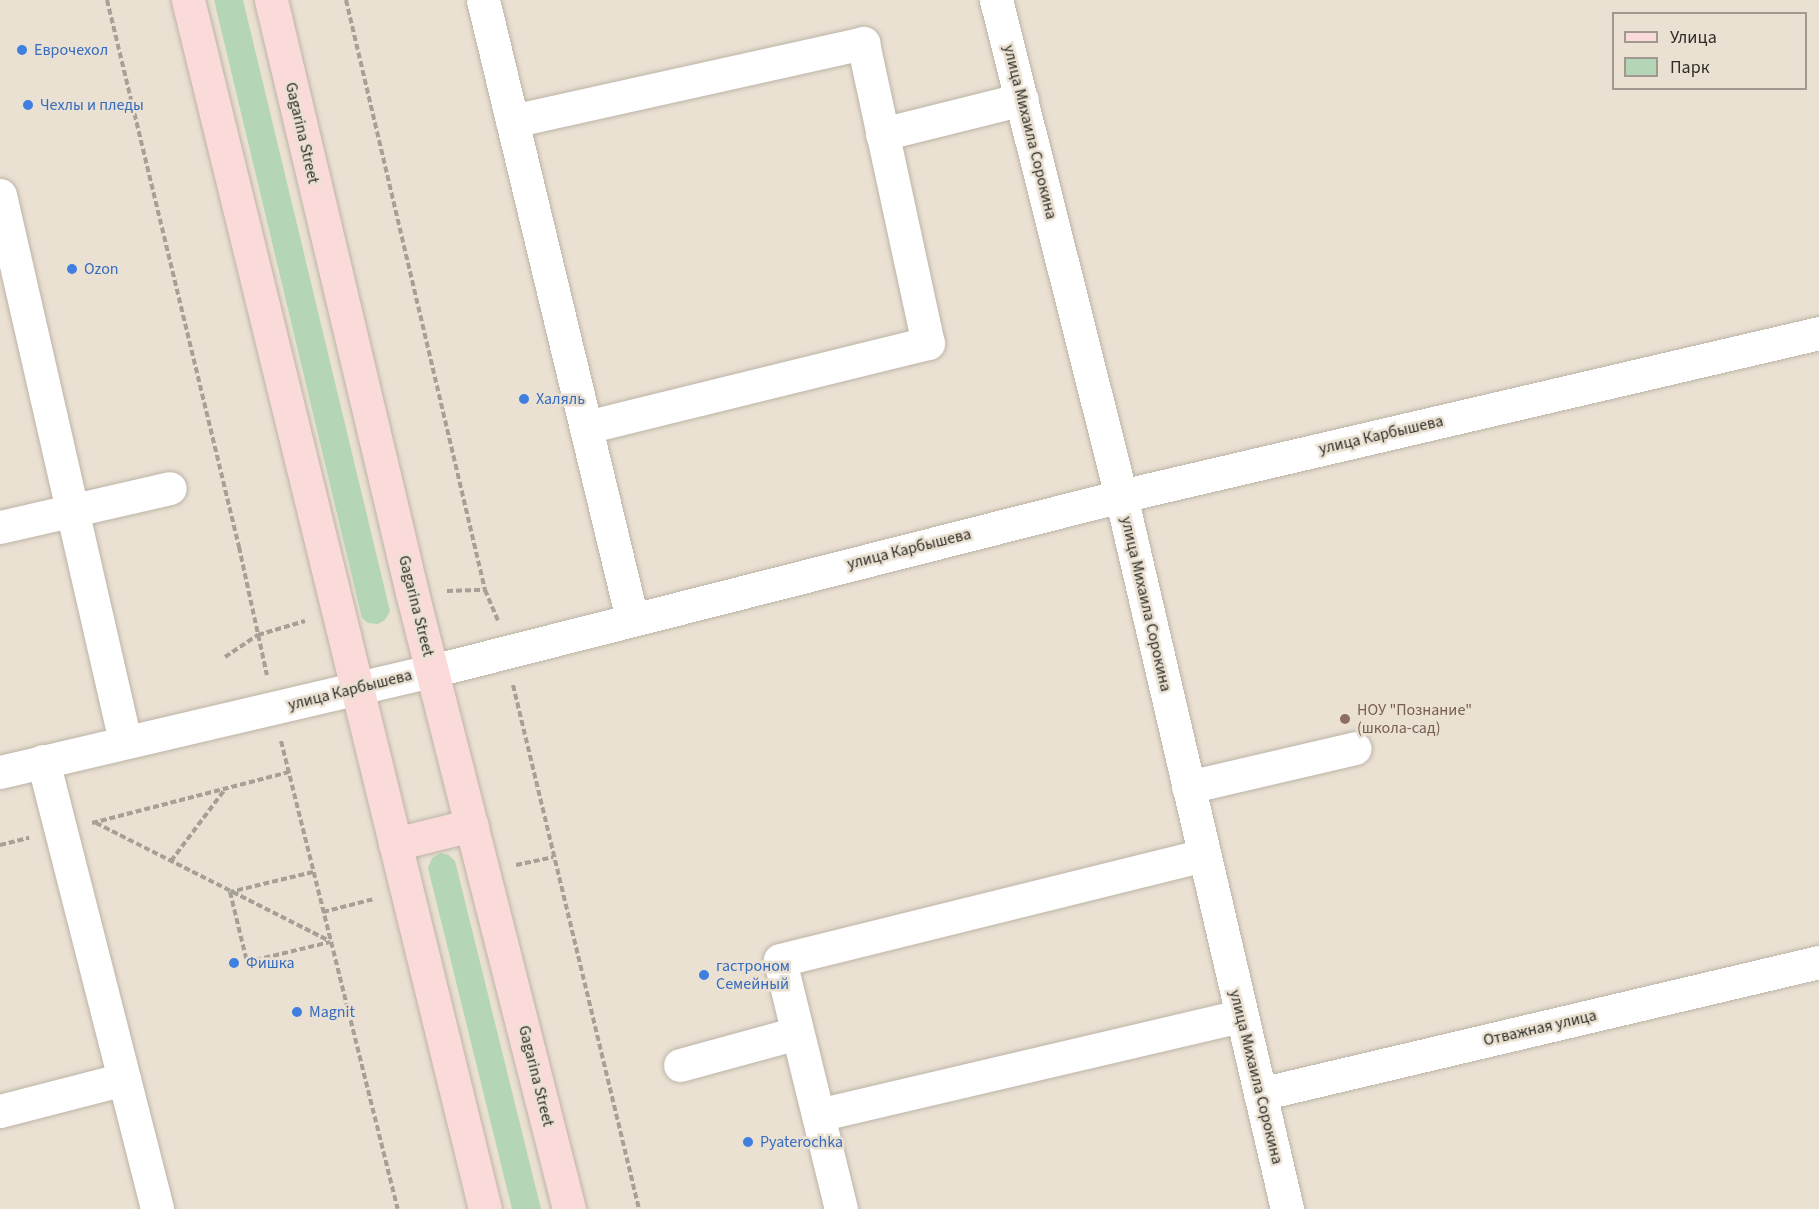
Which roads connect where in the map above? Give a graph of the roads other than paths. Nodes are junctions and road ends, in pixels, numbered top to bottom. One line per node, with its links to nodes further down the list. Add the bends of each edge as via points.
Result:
1 (188, 0): 17 (main road)
2 (271, 0): 16 (main road, Gagarina Street)
3 (483, 0): 6 (street)
4 (996, 0): 5 (street, улица Михаила Сорокина)
5 (1022, 99): 7 (street); 12 (street, улица Михаила Сорокина)
6 (512, 121): 7 (street, via 863,43); 10 (street)
7 (882, 134): 10 (street, via 928,343)
8 (0, 195): 13 (street)
9 (1819, 333): 12 (street, улица Карбышева)
10 (586, 428): 15 (street)
11 (170, 488): 13 (street)
12 (1121, 496): 15 (street, улица Карбышева); 22 (street, улица Михаила Сорокина)
13 (73, 510): 14 (street); 18 (street)
14 (0, 527)
15 (632, 619): 16 (street, улица Карбышева)
16 (432, 670): 17 (street, улица Карбышева); 23 (main road, Gagarina Street)
17 (357, 688): 18 (street, улица Карбышева); 24 (main road)
18 (125, 741): 20 (street, улица Карбышева)
19 (1355, 748): 22 (street)
20 (43, 761): 21 (street, улица Карбышева); 30 (street)
21 (0, 772)
22 (1188, 787): 25 (street, улица Михаила Сорокина)
23 (472, 825): 24 (main road); 36 (main road, Gagarina Street)
24 (396, 844): 35 (main road)
25 (1204, 855): 27 (street, улица Михаила Сорокина); 28 (street, via 780,960)
26 (1819, 962): 31 (street, Отважная улица)
27 (1241, 1017): 31 (street, улица Михаила Сорокина); 33 (street)
28 (797, 1033): 29 (street); 33 (street)
29 (680, 1065)
30 (124, 1079): 32 (street); 34 (street)
31 (1260, 1094): 38 (street, улица Михаила Сорокина)
32 (0, 1111)
33 (818, 1115): 37 (street)
34 (157, 1209)
35 (484, 1209)
36 (569, 1209)
37 (841, 1209)
38 (1287, 1209)

